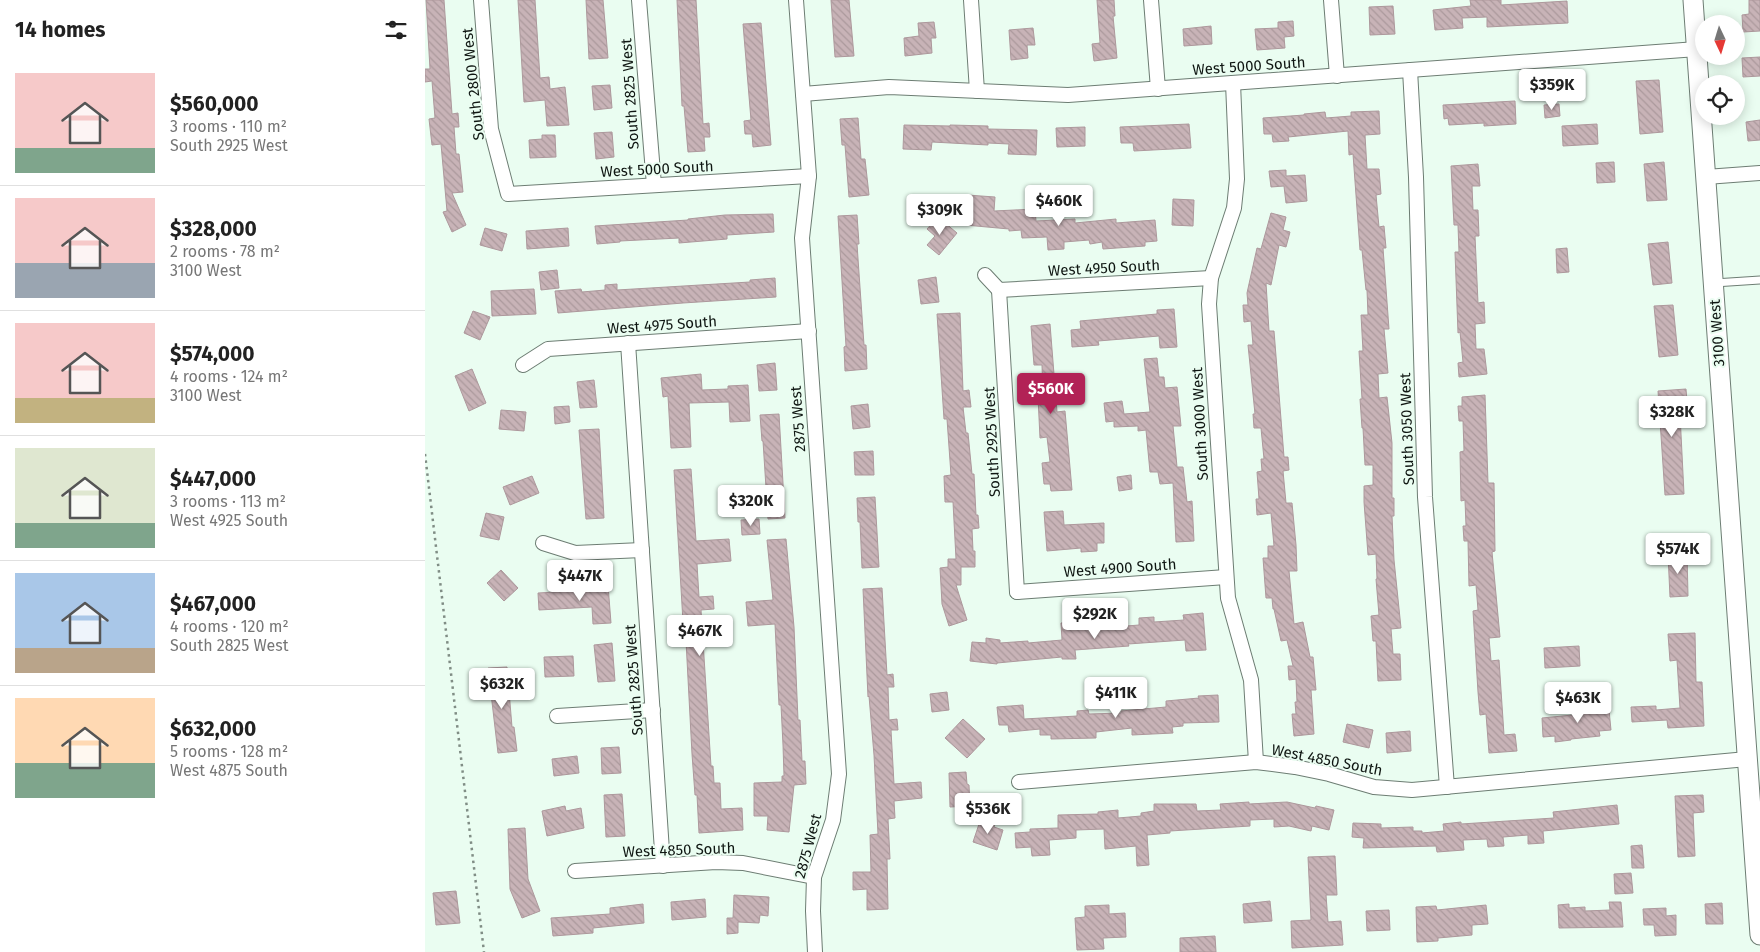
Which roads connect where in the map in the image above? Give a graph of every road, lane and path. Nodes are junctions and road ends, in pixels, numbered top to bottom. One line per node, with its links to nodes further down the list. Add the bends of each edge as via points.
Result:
1 (481, 0): 21 (street, South 2800 West, via 491,129)
2 (639, 0): 20 (street, South 2825 West)
3 (796, 0): 16 (street, 2875 West)
4 (971, 0): 15 (street)
5 (1151, 0): 14 (street)
6 (1331, 0): 12 (street)
7 (1693, 0): 8 (street, 3100 West)
8 (1695, 25)
9 (1695, 50): 11 (street, West 5000 South)
10 (1698, 65): 19 (street, 3100 West)
11 (1410, 70): 12 (street, West 5000 South); 40 (street, South 3050 West, via 1425,497)
12 (1337, 76): 13 (street, West 5000 South)
13 (1233, 83): 14 (street, West 5000 South); 23 (street, South 3000 West, via 1237,179 1234,208)
14 (1158, 88): 15 (street, West 5000 South, via 1069,95)
15 (977, 91): 16 (street, West 5000 South, via 889,87)
16 (803, 94): 18 (street, 2875 West)
17 (1760, 173): 19 (street)
18 (809, 176): 20 (street, West 5000 South); 27 (street, 2875 West, via 803,238)
19 (1706, 177): 25 (street, 3100 West)
20 (654, 185): 21 (street, West 5000 South)
21 (508, 194)
22 (985, 275): 26 (street)
23 (1211, 278): 26 (street, West 4950 South); 33 (street, South 3000 West, via 1209,304)
24 (1760, 280): 25 (lane)
25 (1713, 283): 37 (street, 3100 West)
26 (999, 290): 34 (street, South 2925 West)
27 (809, 331): 28 (street, West 4975 South); 43 (street, 2875 West, via 839,774 833,820)
28 (628, 343): 29 (street, West 4975 South, via 548,349); 32 (street, South 2825 West)
29 (523, 365)
30 (425, 454): 45 (path)
31 (543, 542): 32 (street, via 575,553)
32 (642, 550): 35 (street, South 2825 West)
33 (1226, 577): 34 (street, West 4900 South); 38 (street, South 3000 West, via 1228,598 1251,680)
34 (1012, 596)
35 (653, 710): 36 (street); 41 (street, South 2825 West)
36 (557, 716)
37 (1747, 759): 40 (street, West 4850 South); 44 (street, 3100 West)
38 (1256, 762): 39 (street, West 4850 South); 40 (street, West 4850 South, via 1295,766 1374,787 1412,790)
39 (1019, 782)
40 (1447, 787)
41 (663, 866): 42 (street, West 4850 South); 43 (street, West 4850 South, via 743,863)
42 (575, 871)
43 (814, 877): 46 (street, 2875 West)
44 (1760, 936)
45 (484, 952)
46 (815, 952)

